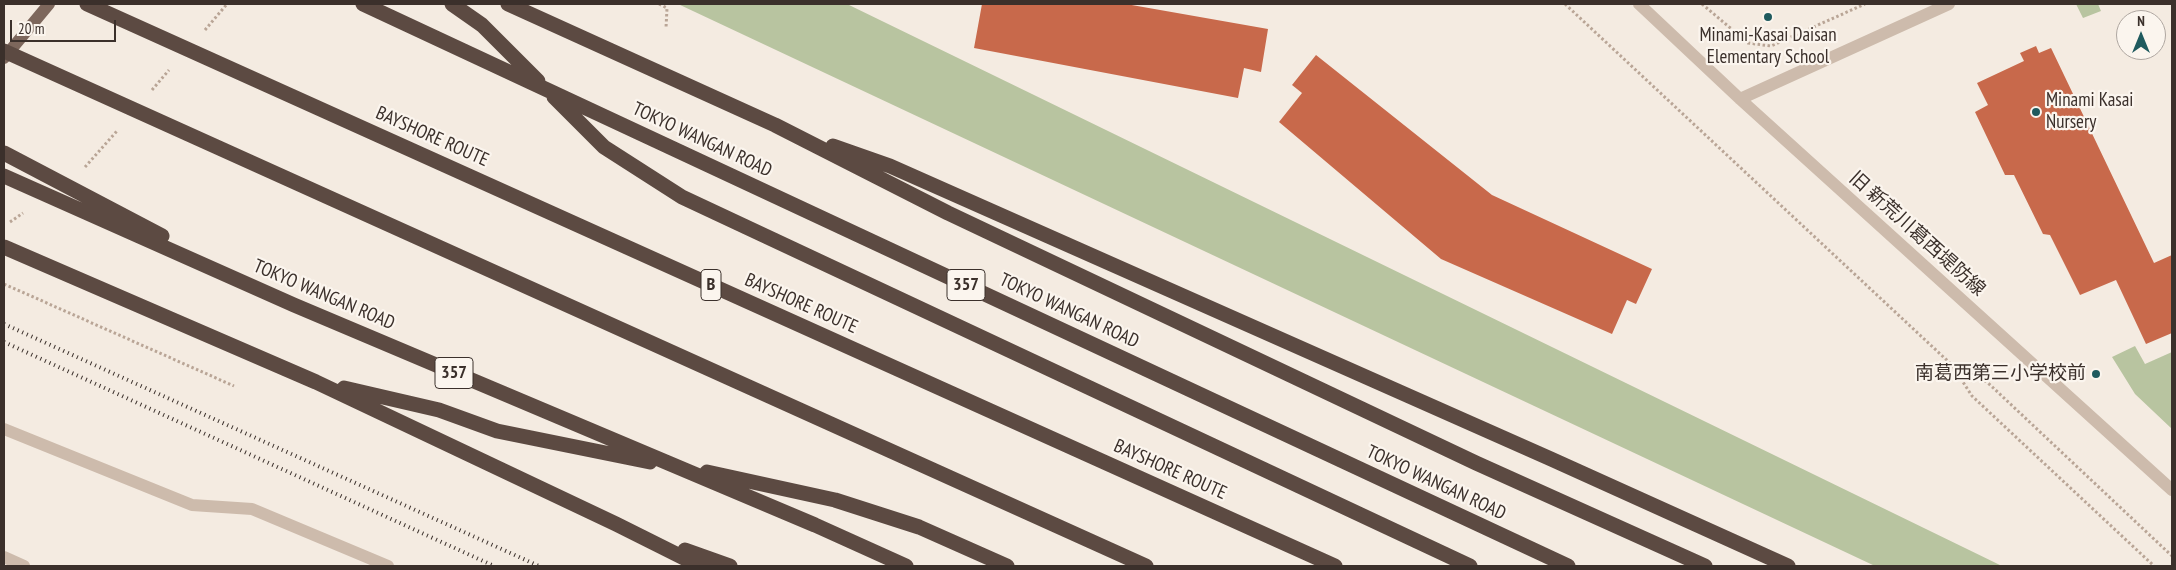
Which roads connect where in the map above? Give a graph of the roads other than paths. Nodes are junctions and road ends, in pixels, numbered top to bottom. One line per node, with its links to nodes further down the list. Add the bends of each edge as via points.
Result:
1 (49, 4): 9 (main road)
2 (86, 4): 28 (highway, BAYSHORE ROUTE / B)
3 (452, 4): 29 (highway, via 482,25 604,147 682,197)
4 (508, 4): 11 (highway)
5 (1639, 4): 10 (street, 旧 新荒川葛西堤防線)
6 (1949, 4): 10 (street)
7 (365, 5): 30 (highway, TOKYO WANGAN ROAD / 357)
8 (4, 51): 27 (highway)
9 (4, 58)
10 (1740, 99): 18 (street, 旧 新荒川葛西堤防線)
11 (775, 125): 31 (highway, via 975,226 1467,458); 32 (highway, via 890,166)
12 (4, 153): 15 (highway)
13 (4, 176): 15 (highway, TOKYO WANGAN ROAD / 357)
14 (4, 247): 16 (highway)
15 (294, 305): 25 (highway, TOKYO WANGAN ROAD / 357)
16 (316, 382): 19 (highway); 26 (highway, via 438,410 497,431 835,500 919,527)
17 (4, 429): 22 (street, via 192,505 252,508)
18 (2172, 490)
19 (616, 524): 23 (highway); 24 (highway)
20 (4, 557): 21 (street)
21 (24, 566)
22 (388, 566)
23 (700, 566)
24 (730, 566)
25 (906, 566)
26 (1007, 566)
27 (1146, 566)
28 (1335, 566)
29 (1470, 566)
30 (1568, 566)
31 (1705, 566)
32 (1788, 566)

